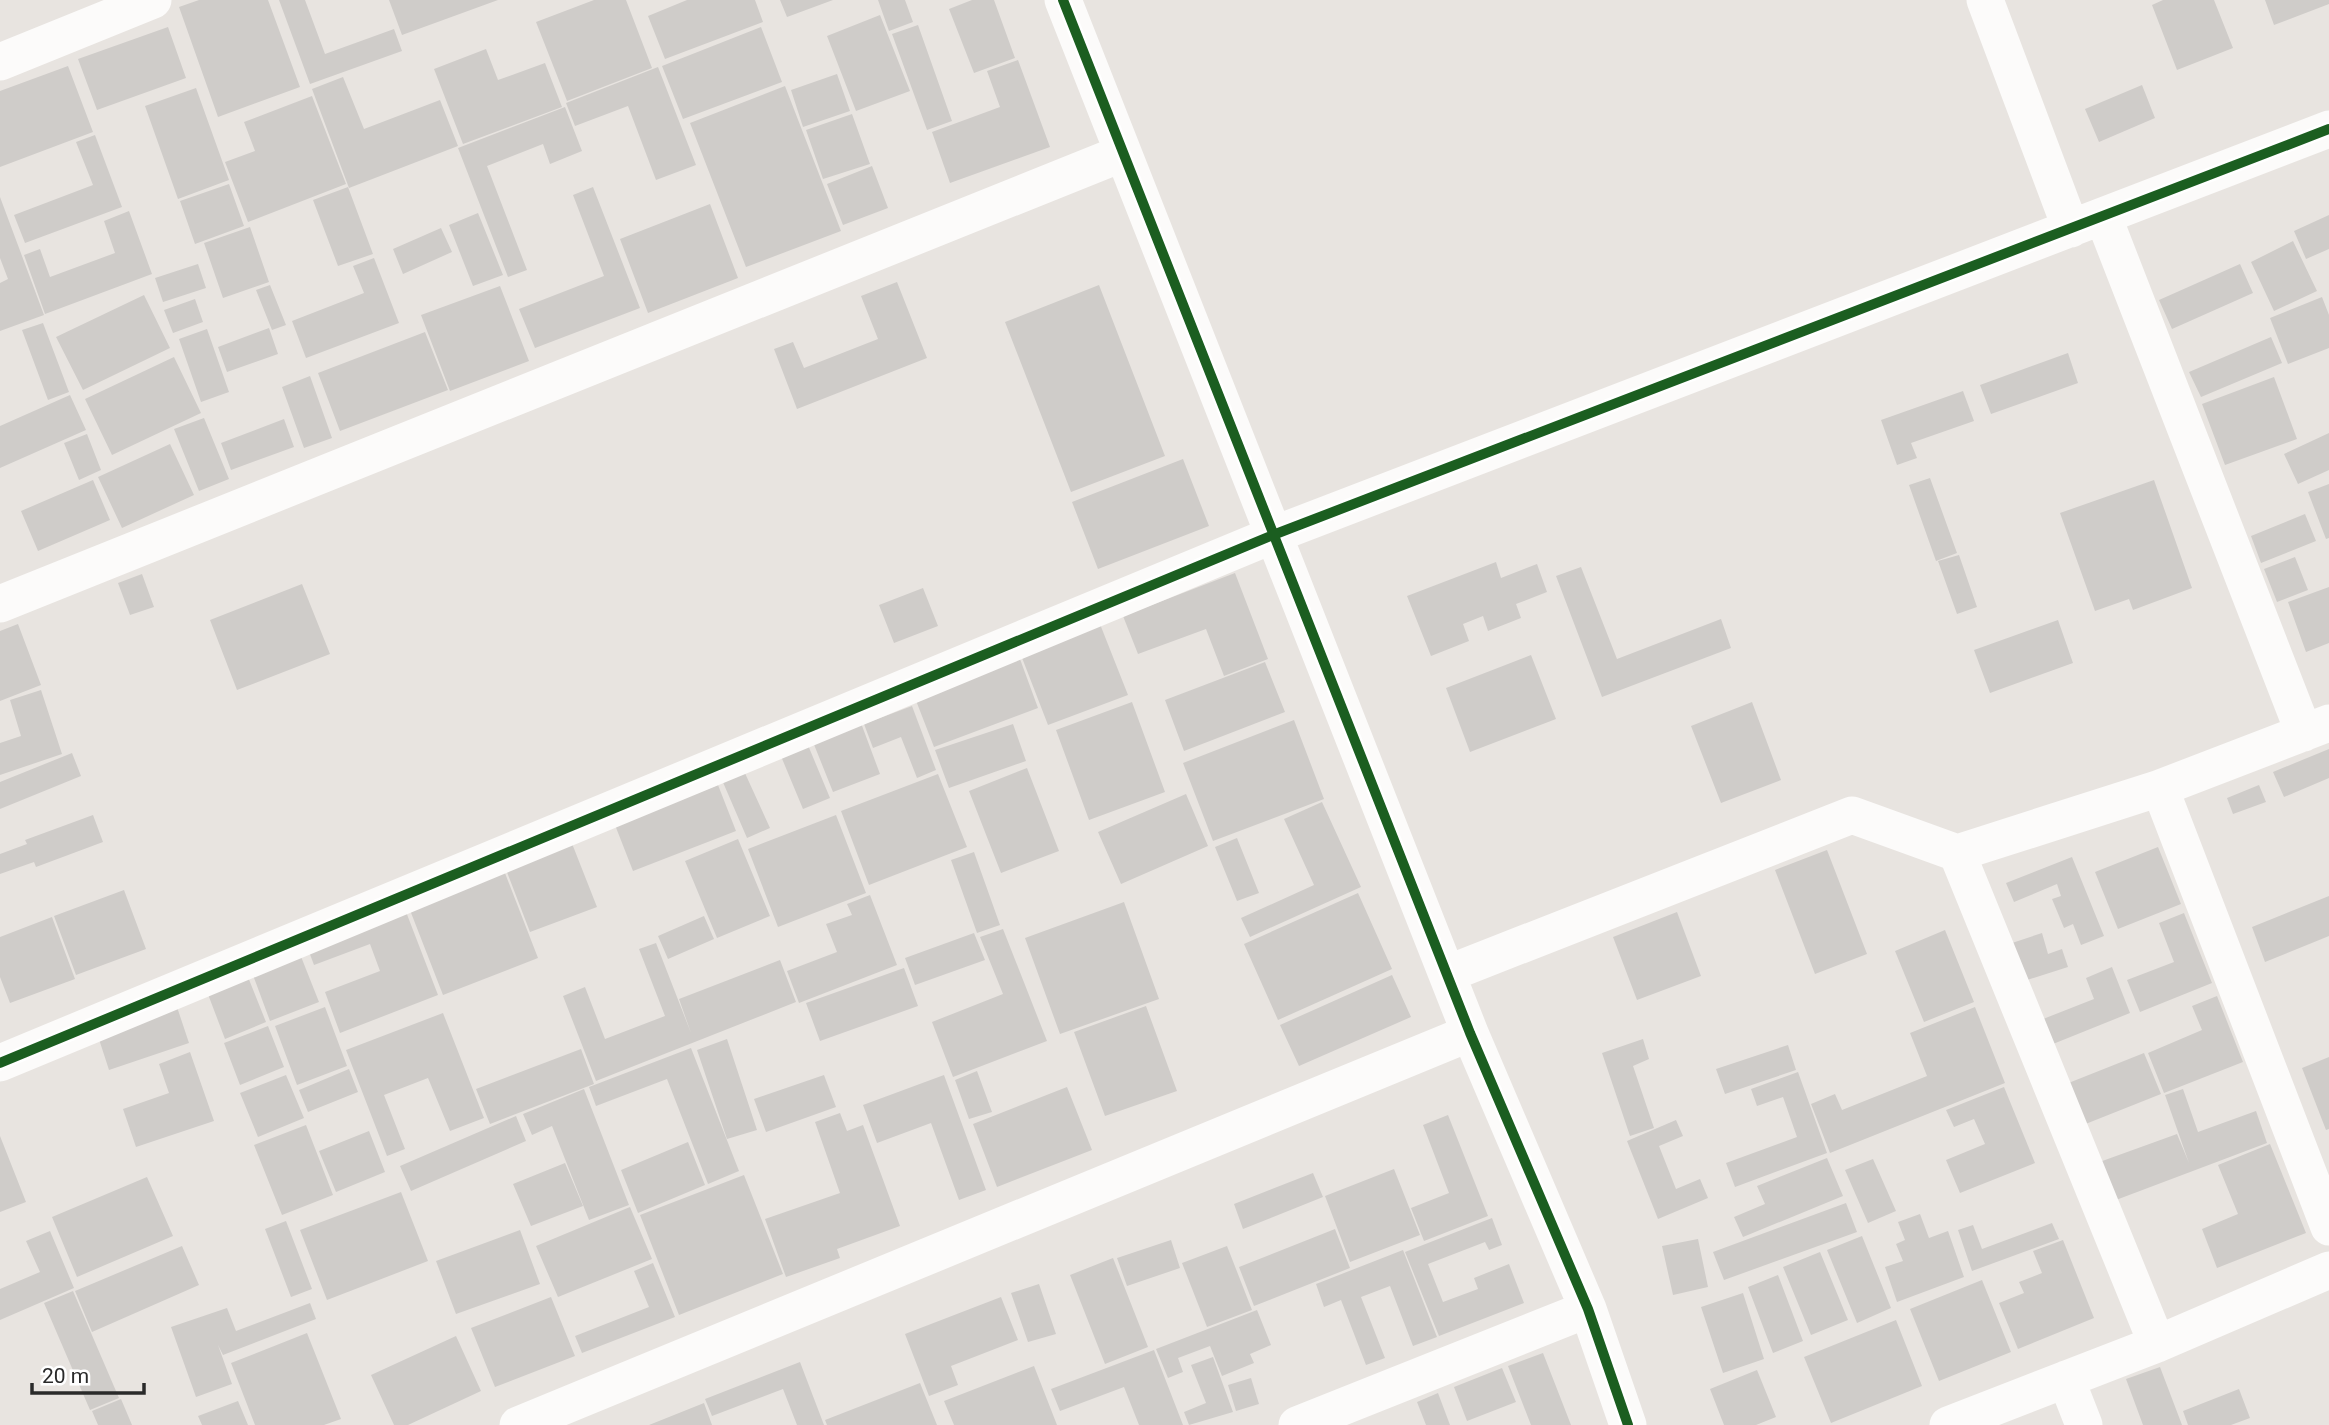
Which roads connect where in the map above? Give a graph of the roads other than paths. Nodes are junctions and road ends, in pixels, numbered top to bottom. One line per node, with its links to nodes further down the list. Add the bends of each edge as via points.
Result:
1 (153, 0): 4 (street)
2 (1985, 0): 7 (street)
3 (1066, 1): 6 (street)
4 (0, 62)
5 (2329, 129): 7 (street)
6 (1123, 153): 8 (street); 9 (street)
7 (2087, 223): 8 (street); 10 (street)
8 (1273, 535): 13 (street); 15 (street)
9 (0, 604)
10 (2317, 728): 11 (street)
11 (2160, 788): 12 (street); 16 (street)
12 (1957, 853): 13 (street, via 1852,814); 19 (street)
13 (1447, 974): 14 (street)
14 (1470, 1033): 18 (street); 21 (street)
15 (0, 1063)
16 (2329, 1227)
17 (2329, 1270): 19 (street)
18 (1588, 1309): 22 (street); 23 (street)
19 (2157, 1344): 20 (street)
20 (2066, 1379): 24 (street); 25 (street)
21 (517, 1425)
22 (1297, 1425)
23 (1628, 1425)
24 (1948, 1425)
25 (2084, 1425)

